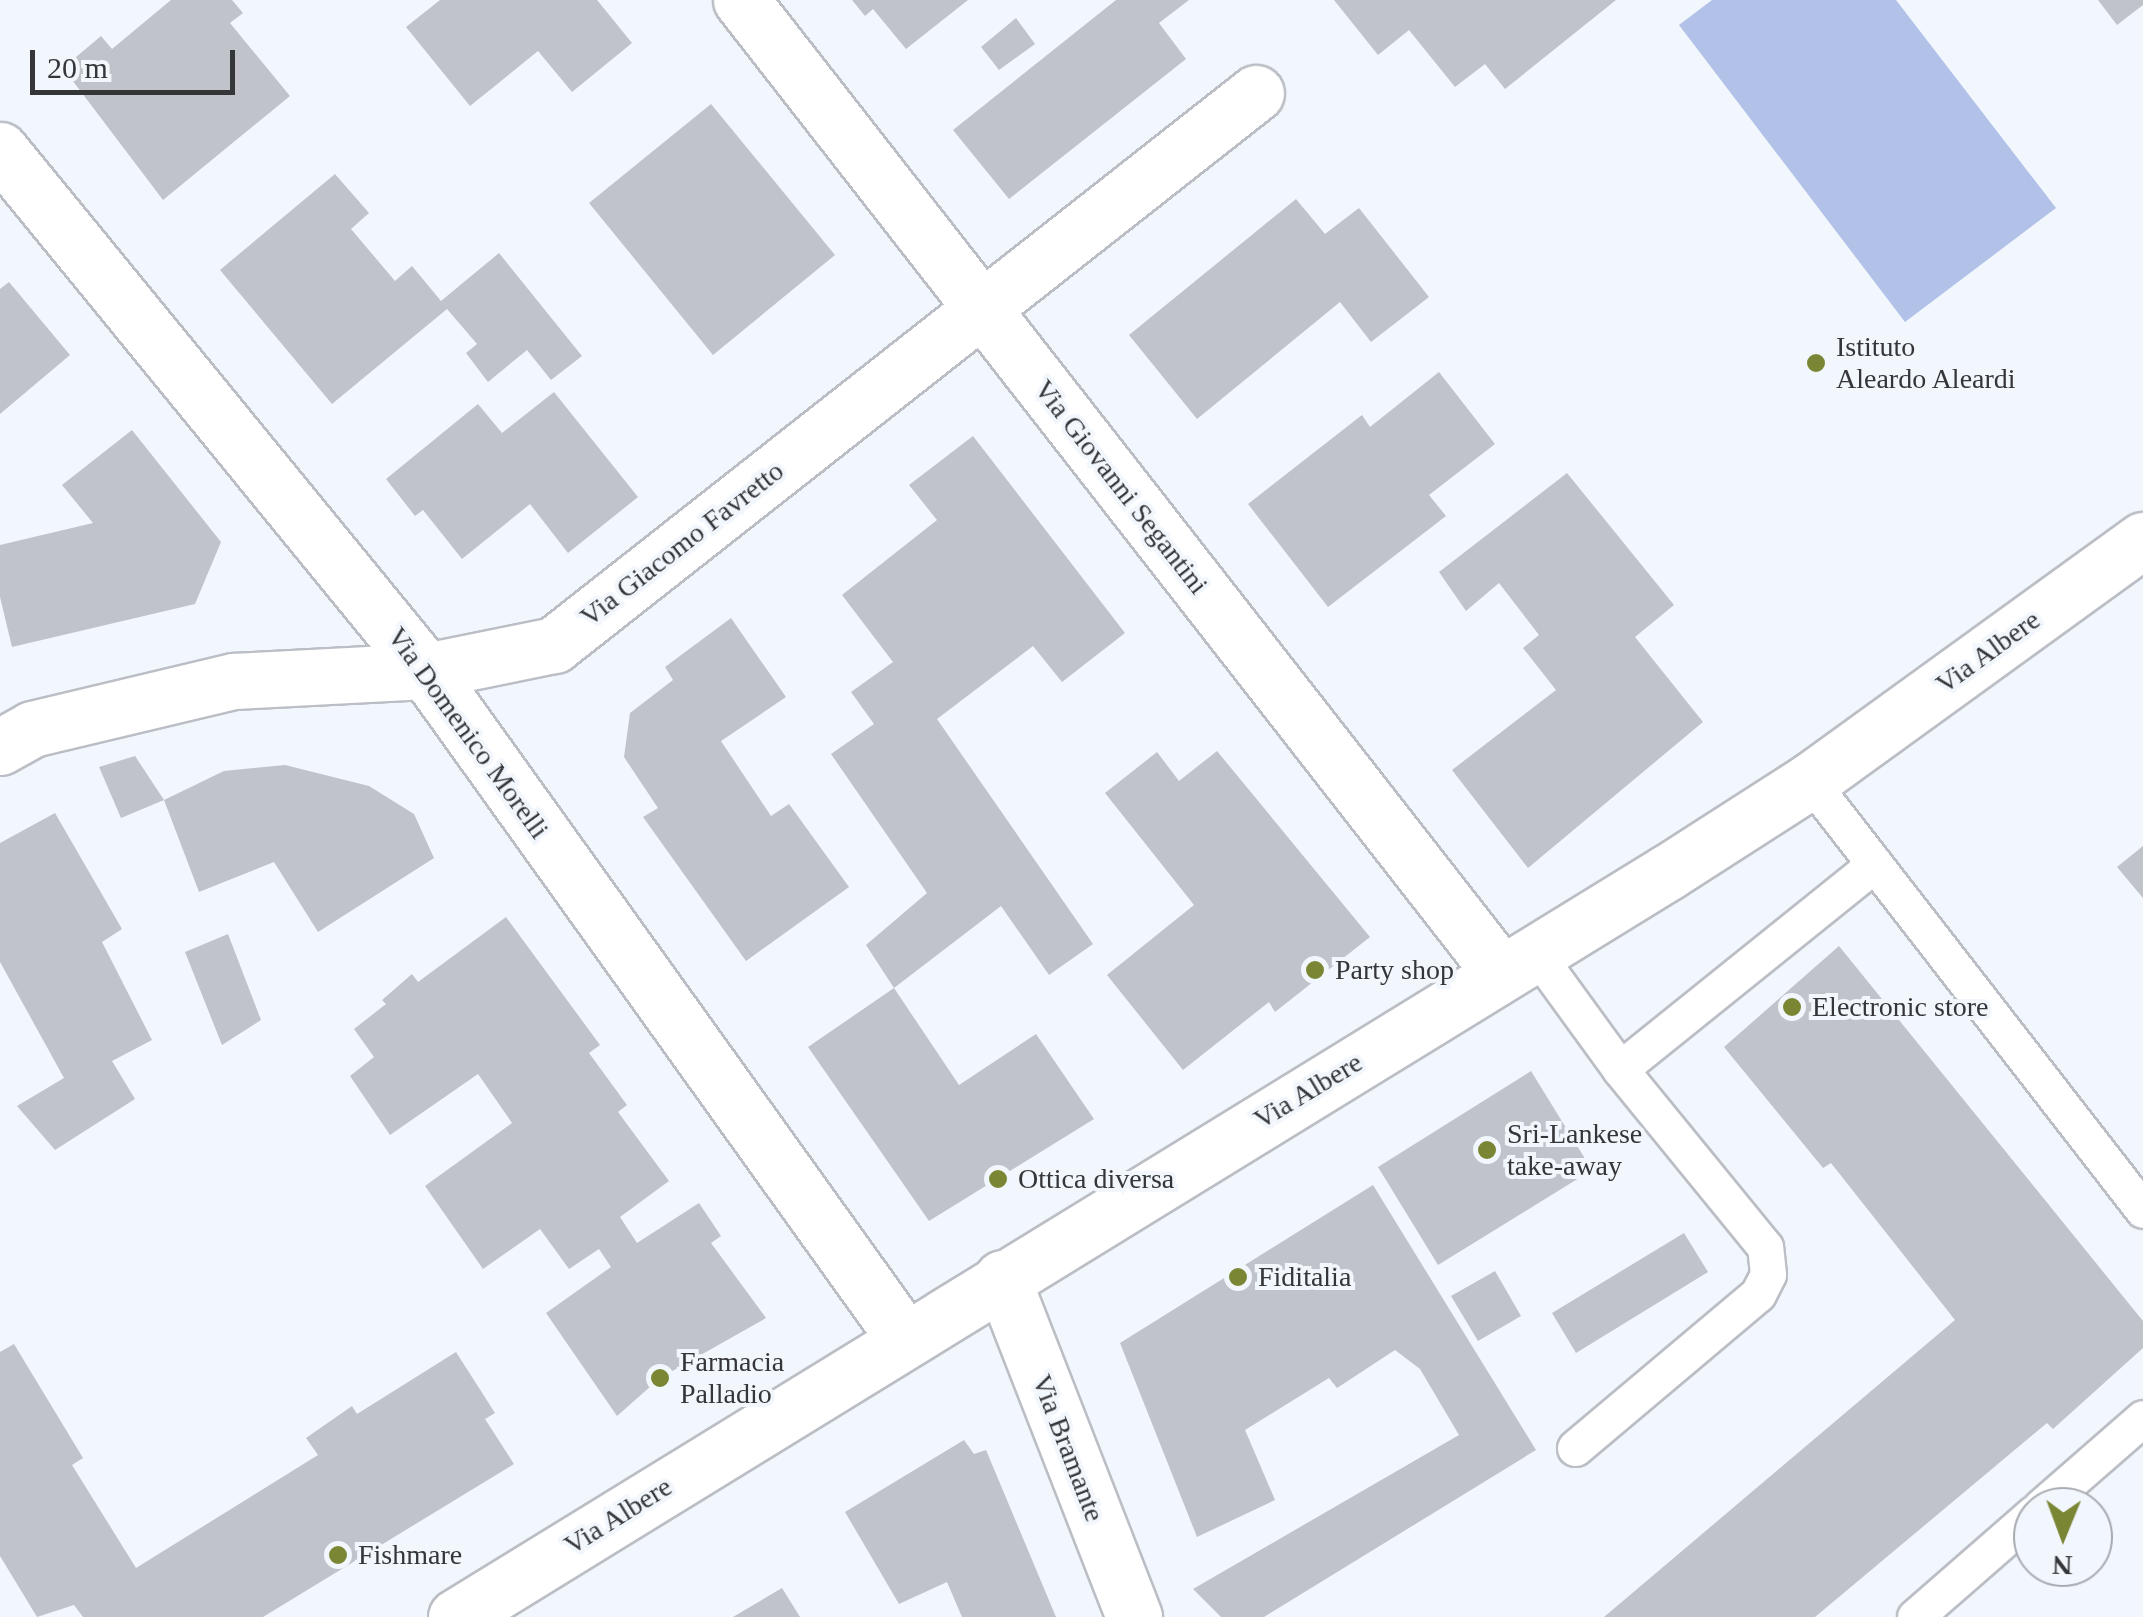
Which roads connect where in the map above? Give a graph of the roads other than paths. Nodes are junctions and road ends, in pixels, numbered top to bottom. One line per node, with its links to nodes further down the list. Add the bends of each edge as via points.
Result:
1 (741, 0): 4 (street, Via Giovanni Segantini)
2 (1256, 93): 4 (street, Via Giacomo Favretto)
3 (0, 150): 6 (street, Via Domenico Morelli)
4 (982, 307): 6 (street, Via Giacomo Favretto, via 554,645); 10 (street, Via Giovanni Segantini)
5 (2143, 540): 8 (street, Via Albere)
6 (426, 671): 7 (street, Via Giacomo Favretto, via 234,681 32,729); 14 (street, Via Domenico Morelli)
7 (0, 747)
8 (1810, 781): 9 (lane); 10 (street, Via Albere)
9 (1874, 865): 11 (lane); 12 (lane)
10 (1518, 963): 11 (lane); 13 (street, Via Albere)
11 (1620, 1069): 16 (lane, via 1765,1247 1768,1274 1758,1294)
12 (2143, 1210)
13 (1002, 1278): 14 (street, Via Albere); 20 (street, Via Bramante)
14 (905, 1339): 19 (street, Via Albere)
15 (2143, 1418): 17 (lane)
16 (1575, 1448)
17 (2064, 1487)
18 (2013, 1531): 21 (lane)
19 (456, 1617)
20 (1134, 1617)
21 (1915, 1617)

